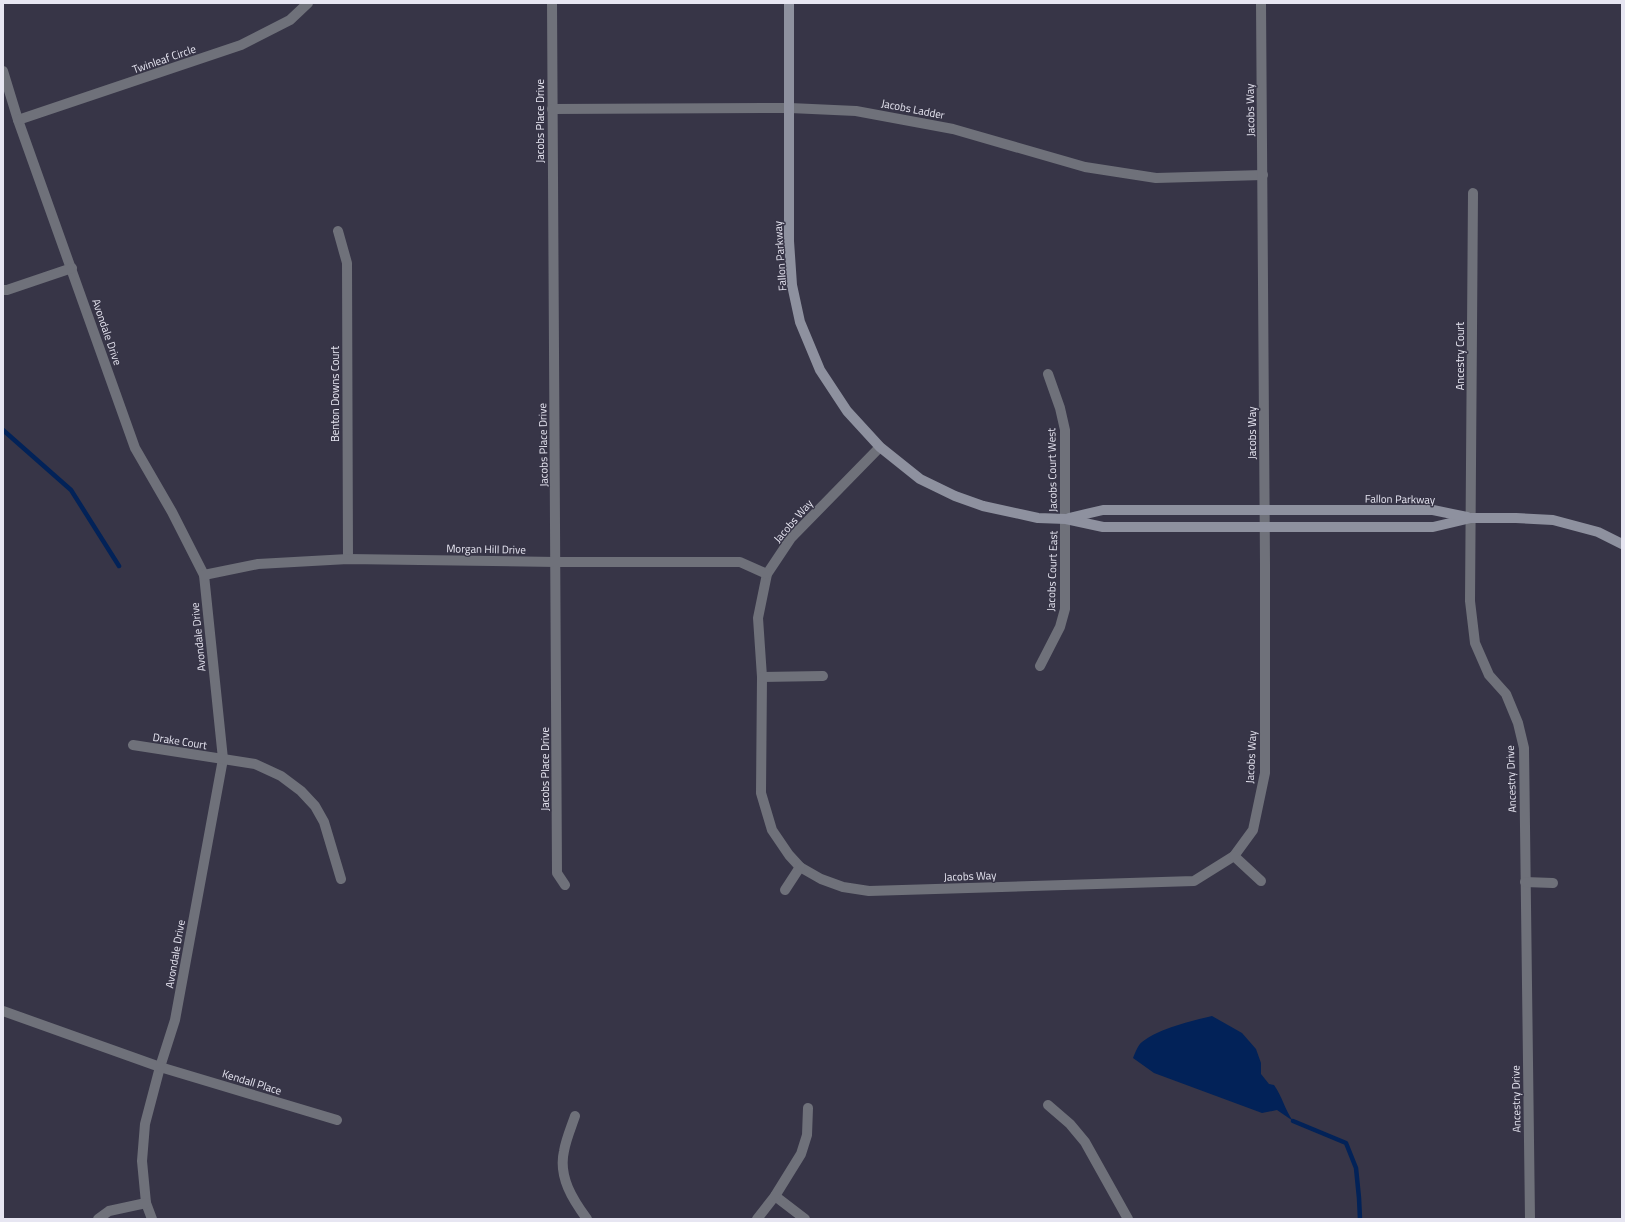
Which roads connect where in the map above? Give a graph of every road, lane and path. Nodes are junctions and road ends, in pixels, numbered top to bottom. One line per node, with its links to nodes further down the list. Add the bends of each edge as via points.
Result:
1 (308, 3): 8 (street, Twinleaf Circle, via 290,20 241,45)
2 (552, 3): 7 (street, Jacobs Place Drive)
3 (789, 3): 6 (street, Fallon Parkway)
4 (1261, 3): 9 (street, Jacobs Way)
5 (3, 71): 8 (street, Avondale Drive)
6 (790, 108): 7 (street, Jacobs Ladder); 9 (street, Jacobs Ladder, via 856,111 953,128 1085,167 1156,178); 15 (street, Fallon Parkway, via 792,285 800,322 820,370 846,410)
7 (552, 109): 22 (street, Jacobs Place Drive)
8 (18, 120): 12 (street, Avondale Drive)
9 (1263, 175): 16 (street, Jacobs Way)
10 (1473, 193): 17 (street, Ancestry Court)
11 (338, 231): 21 (street, Benton Downs Court, via 347,263)
12 (72, 268): 13 (street); 24 (street, Avondale Drive, via 135,448)
13 (3, 290)
14 (1048, 374): 18 (street, Jacobs Court West, via 1065,430)
15 (880, 447): 18 (street, Fallon Parkway, via 920,479 955,496 1011,513 1038,518); 23 (street, Jacobs Way, via 791,538)
16 (1265, 510): 17 (street, Fallon Parkway, via 1433,510); 18 (street, Fallon Parkway, via 1103,510); 19 (street, Jacobs Way)
17 (1471, 518): 19 (street, Fallon Parkway, via 1433,527); 20 (street, via 1552,520 1598,532); 34 (street, Ancestry Drive, via 1470,601 1475,643 1489,675 1506,694 1518,723 1524,748)
18 (1066, 519): 19 (street, Fallon Parkway, via 1103,526); 25 (street, Jacobs Court East, via 1065,609 1060,627)
19 (1265, 526): 30 (street, Jacobs Way, via 1265,774 1253,830)
20 (1622, 544)
21 (348, 558): 22 (street, Morgan Hill Drive); 24 (street, Morgan Hill Drive, via 258,564)
22 (556, 562): 23 (street, Morgan Hill Drive, via 740,562); 36 (street, Jacobs Place Drive, via 557,873)
23 (767, 574): 27 (street, Jacobs Way, via 758,618)
24 (204, 575): 29 (street, Avondale Drive)
25 (1040, 666)
26 (823, 676): 27 (street)
27 (762, 677): 31 (street, Jacobs Way, via 761,793 772,830)
28 (133, 745): 29 (street, Drake Court)
29 (223, 759): 32 (street, Drake Court, via 255,764 281,776 301,791 315,806 324,822); 39 (street, Avondale Drive, via 175,1020)
30 (1234, 856): 31 (street, Jacobs Way, via 1194,882 869,891 843,887 821,879); 33 (street)
31 (800, 867): 37 (street)
32 (341, 879)
33 (1261, 881)
34 (1525, 882): 35 (street); 52 (street, Ancestry Drive)
35 (1553, 883)
36 (565, 885)
37 (785, 890)
38 (3, 1011): 39 (street)
39 (160, 1067): 43 (street, Kendall Place); 45 (street, Avondale Drive, via 145,1124 142,1161)
40 (1048, 1105): 51 (street, via 1070,1124 1085,1142)
41 (808, 1108): 44 (street, via 807,1135 801,1154)
42 (575, 1116): 48 (street, via 563,1152 563,1175 575,1203)
43 (337, 1120)
44 (775, 1196): 49 (street); 50 (street)
45 (146, 1203): 46 (street, via 109,1211); 47 (street, Avondale Drive)
46 (98, 1219)
47 (152, 1219)
48 (587, 1219)
49 (757, 1219)
50 (805, 1219)
51 (1128, 1219)
52 (1530, 1219)

